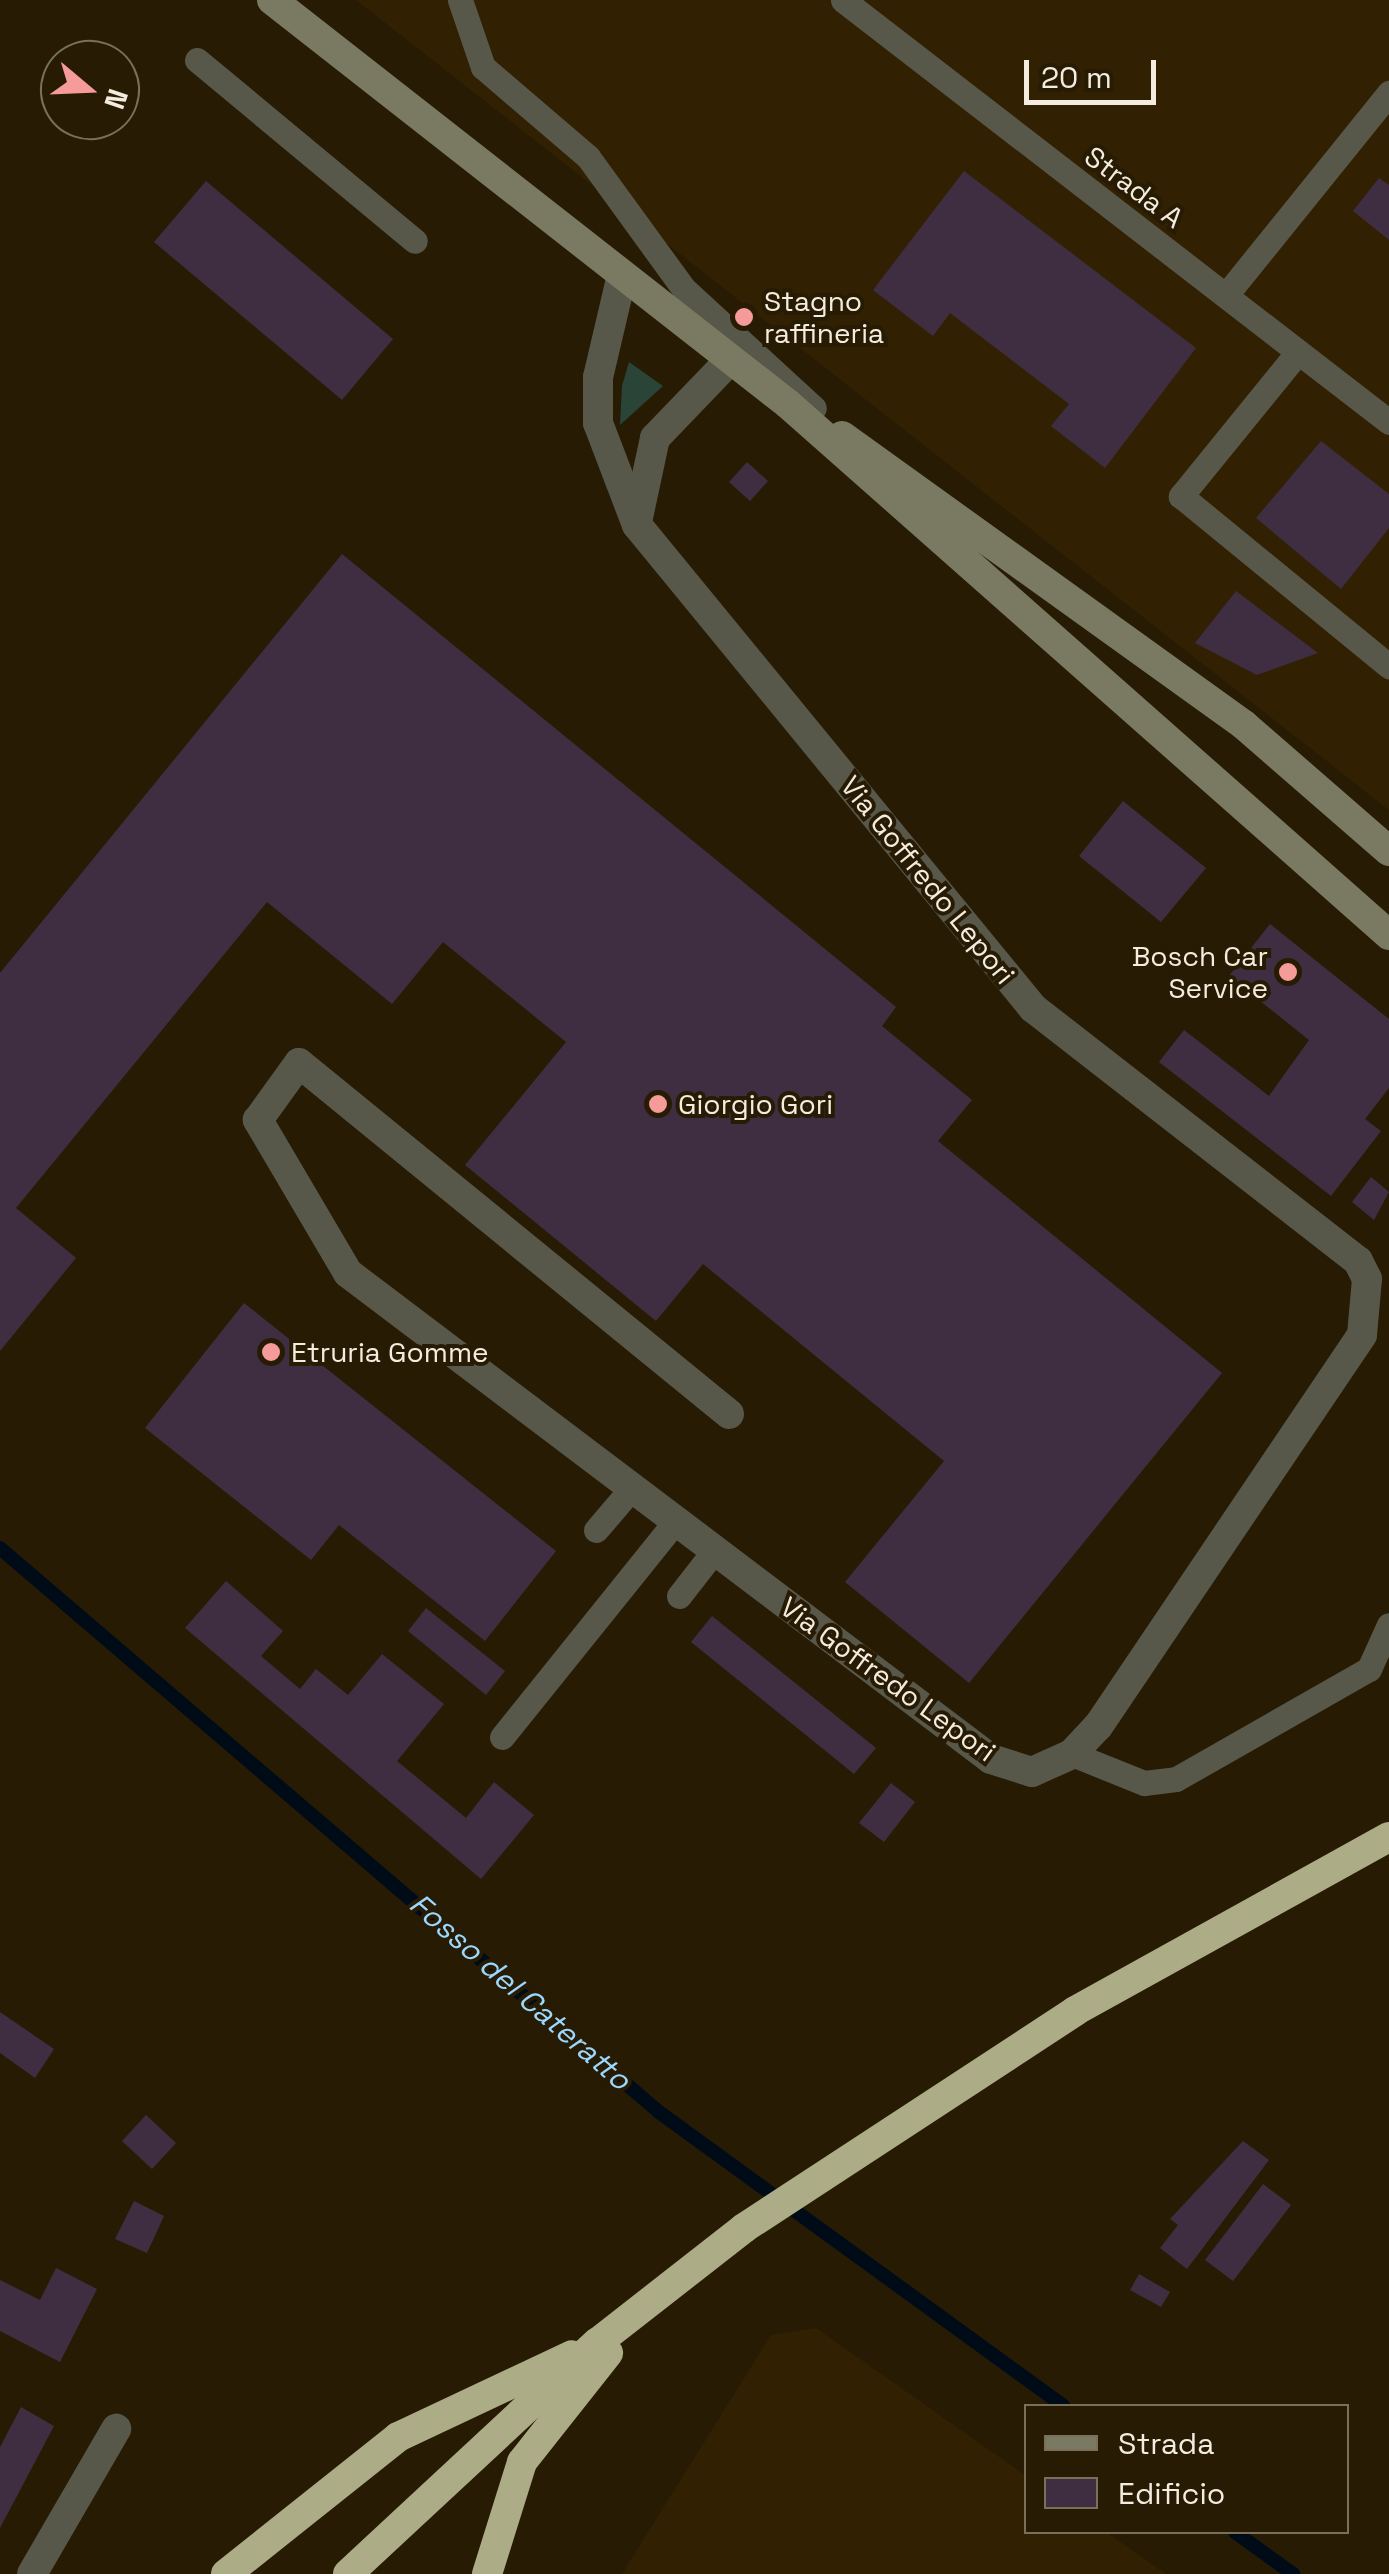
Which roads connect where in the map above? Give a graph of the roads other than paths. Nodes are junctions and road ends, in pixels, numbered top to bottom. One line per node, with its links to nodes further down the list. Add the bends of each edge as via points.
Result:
1 (272, 0): 8 (main road)
2 (460, 0): 14 (lane, via 482,67 588,157 684,289)
3 (843, 0): 4 (lane, Strada A)
4 (872, 9): 9 (lane, Strada A)
5 (197, 60): 7 (lane)
6 (1389, 93): 9 (lane)
7 (415, 241)
8 (622, 275): 11 (main road); 15 (street, Via Goffredo Lepori, via 598,377 598,423)
9 (1226, 295): 10 (lane, Strada A)
10 (1298, 352): 13 (lane, Strada A); 16 (lane, via 1182,496)
11 (730, 360): 12 (main road); 15 (street, via 656,438)
12 (788, 404): 14 (main road); 18 (main road)
13 (1389, 422)
14 (847, 439): 17 (main road, via 1244,725)
15 (637, 525): 19 (street, Via Goffredo Lepori, via 1033,1008)
16 (1389, 666)
17 (1389, 852)
18 (1389, 935)
19 (1378, 1280): 28 (street, Via Goffredo Lepori, via 1362,1336)
20 (729, 1414): 21 (street, Via Goffredo Lepori, via 299,1063 258,1120 348,1273)
21 (631, 1489): 22 (street, Via Goffredo Lepori); 23 (lane)
22 (675, 1522): 24 (street, Via Goffredo Lepori); 27 (lane)
23 (596, 1530)
24 (714, 1551): 25 (lane); 28 (street, Via Goffredo Lepori, via 991,1759 1032,1772)
25 (678, 1596)
26 (1389, 1626): 28 (lane, via 1369,1669 1176,1779 1144,1783)
27 (502, 1737)
28 (1072, 1754)
29 (1389, 1837): 30 (highway, via 1075,2011 826,2171)
30 (656, 2294): 31 (highway); 36 (highway, via 522,2462)
31 (597, 2343): 34 (highway, via 398,2437); 35 (highway)
32 (116, 2429): 33 (street)
33 (32, 2574)
34 (226, 2574)
35 (348, 2574)
36 (487, 2574)

